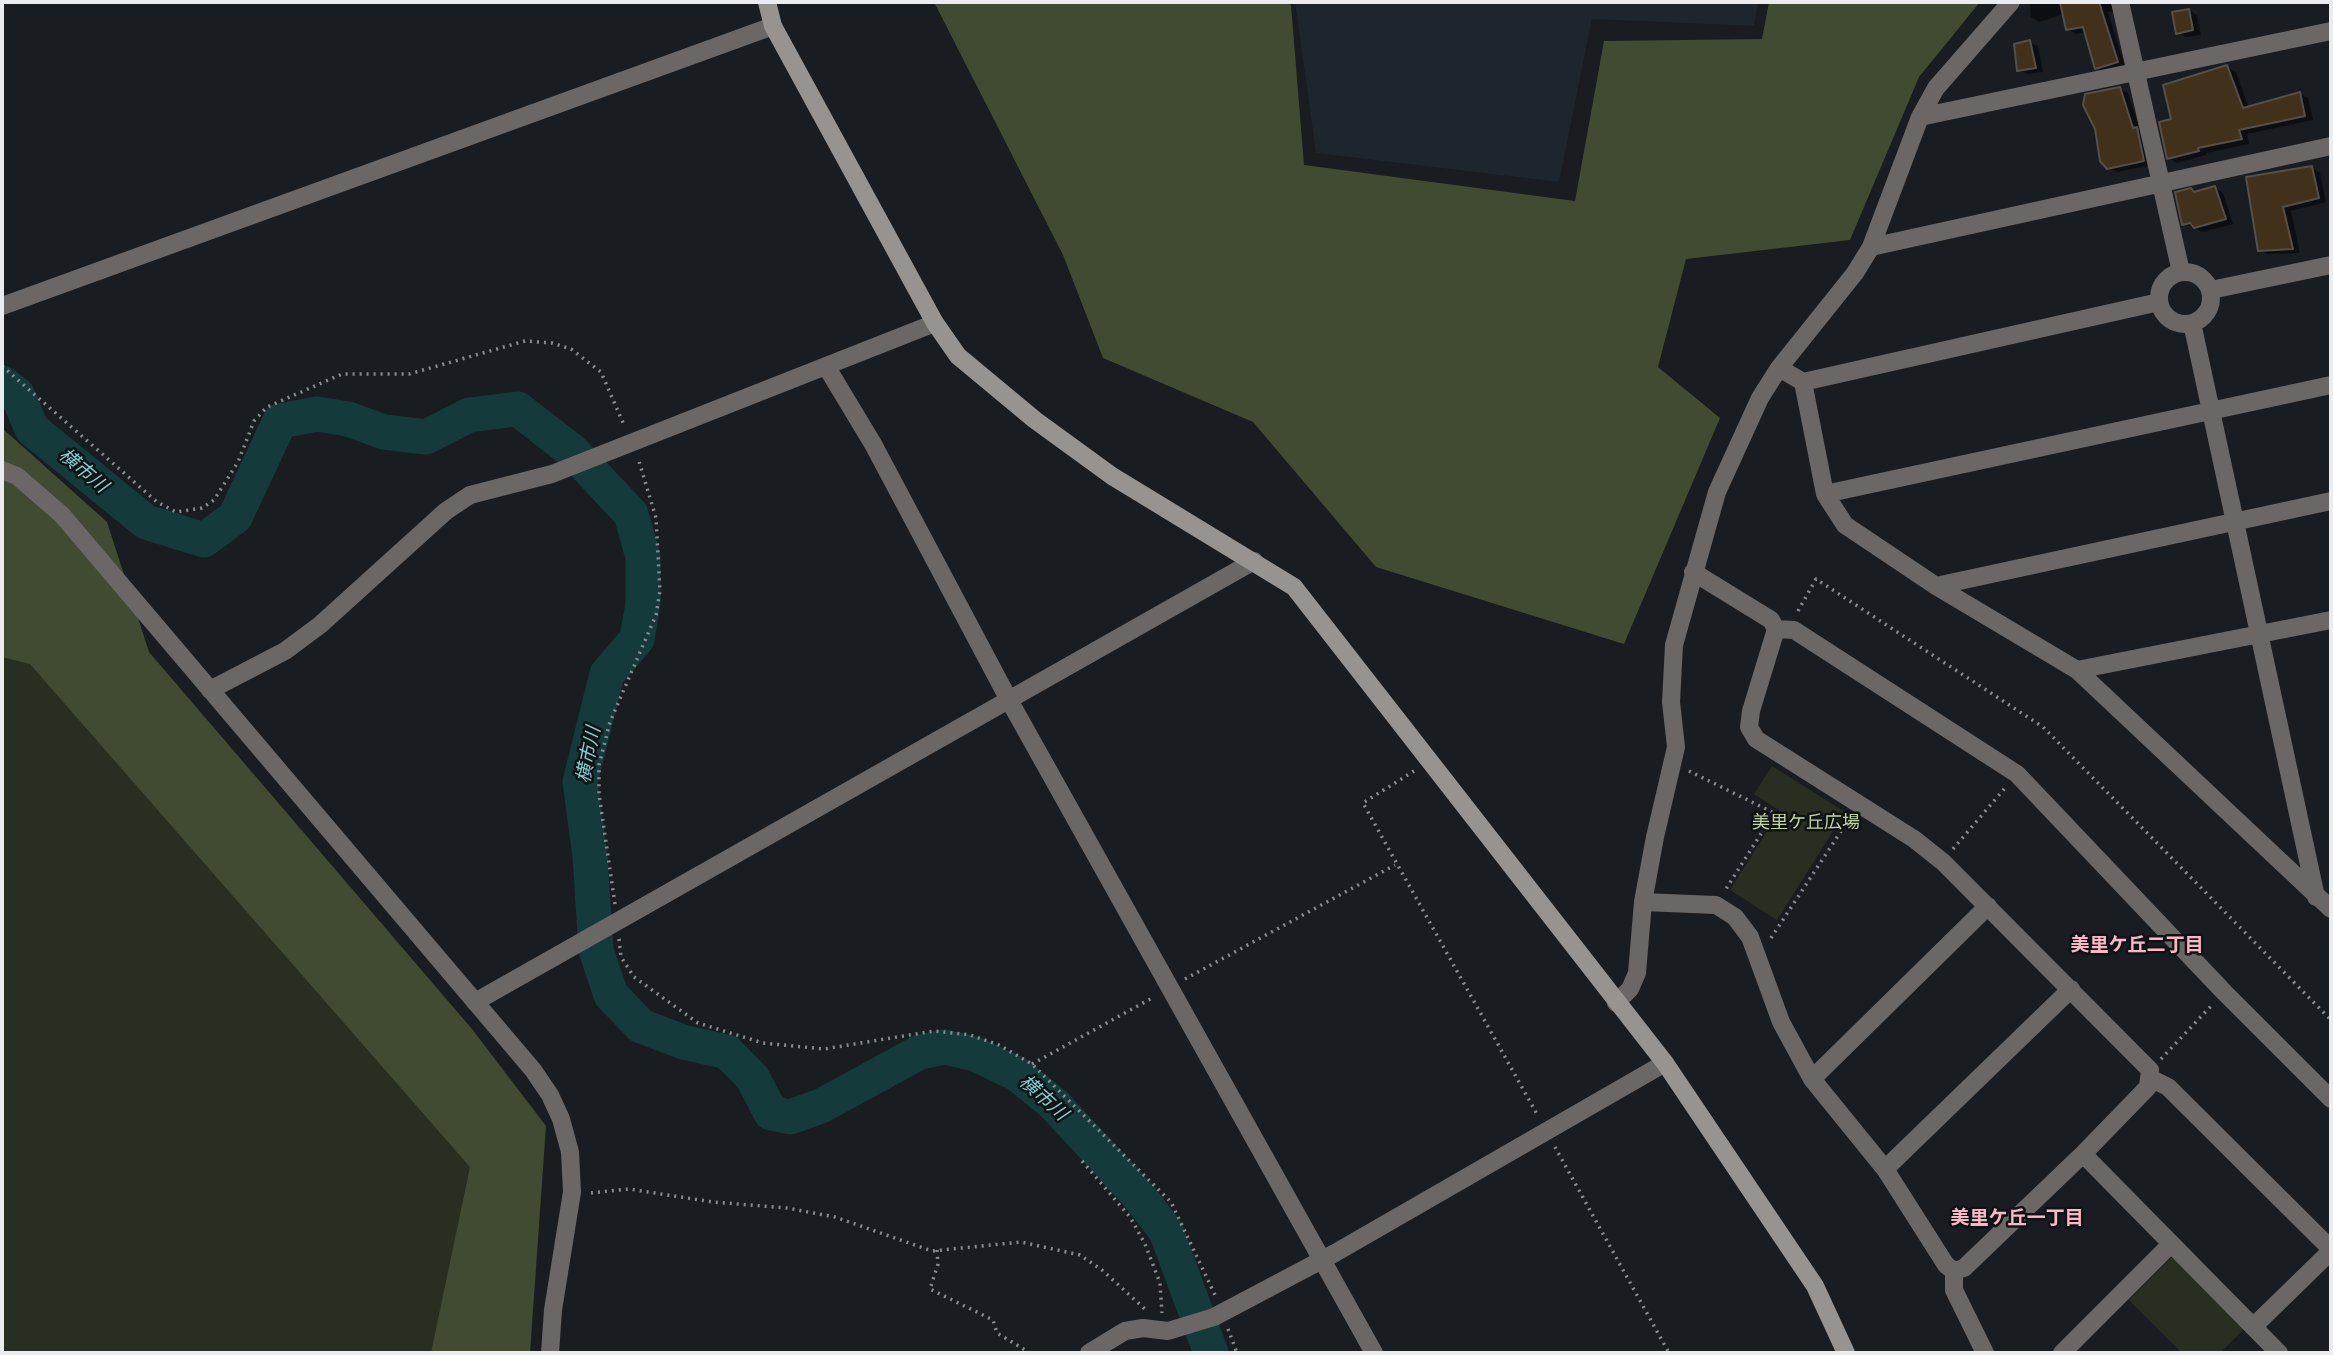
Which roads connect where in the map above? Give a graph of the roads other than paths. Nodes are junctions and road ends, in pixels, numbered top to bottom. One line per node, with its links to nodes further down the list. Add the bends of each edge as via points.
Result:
1 (767, 2): 4 (street)
2 (2011, 2): 7 (street, via 1955,63)
3 (2120, 2): 6 (street)
4 (773, 26): 15 (street); 16 (street)
5 (2331, 31): 6 (street)
6 (2136, 73): 7 (street); 9 (street)
7 (1920, 117): 10 (street)
8 (2331, 146): 9 (street)
9 (2160, 184): 10 (street); 12 (street)
10 (1871, 247): 19 (street, via 1856,274)
11 (2331, 265): 13 (street)
12 (2181, 272): 13 (street, via 2201,277); 14 (street, via 2161,286)
13 (2211, 290): 17 (street, via 2206,313)
14 (2159, 302): 17 (street, via 2167,317); 20 (street)
15 (2, 306)
16 (935, 323): 18 (street); 27 (street, via 958,356 1035,420 1112,476)
17 (2192, 323): 22 (street)
18 (826, 366): 34 (street, via 552,474 470,495 285,651); 35 (street, via 873,444)
19 (1779, 368): 20 (street); 28 (street, via 1760,398 1717,492)
20 (1803, 382): 24 (street)
21 (2331, 385): 22 (street)
22 (2211, 409): 24 (street); 26 (street)
23 (2, 470): 34 (street, via 17,476 62,515)
24 (1825, 494): 29 (street, via 1845,525)
25 (2331, 501): 26 (street)
26 (2235, 521): 29 (street); 32 (street)
27 (1254, 561): 35 (street); 42 (street, via 1294,587)
28 (1693, 572): 31 (street, via 1771,620); 37 (street, via 1673,655 1674,767)
29 (1936, 586): 33 (street)
30 (2331, 620): 32 (street)
31 (1776, 629): 38 (street, via 1749,727 1756,739 1914,839); 46 (street, via 1794,630 2017,774)
32 (2258, 636): 33 (street); 36 (street)
33 (2077, 670): 36 (street)
34 (210, 690): 41 (street)
35 (1009, 700): 41 (street); 51 (street)
36 (2316, 897): 39 (street)
37 (1643, 901): 42 (street, via 1637,972 1630,989); 45 (street, via 1716,905 1735,917 1750,937 1781,1022)
38 (1988, 906): 40 (street); 45 (street)
39 (2331, 908)
40 (2071, 989): 44 (street); 48 (street)
41 (475, 1002): 54 (street, via 550,1095 570,1152 572,1192 553,1310)
42 (1616, 1003): 43 (street)
43 (1665, 1063): 51 (street); 57 (street, via 1815,1286)
44 (2151, 1075): 47 (street, via 2148,1087); 50 (street)
45 (1812, 1079): 48 (street)
46 (2331, 1099)
47 (2083, 1154): 49 (street); 52 (street, via 1964,1268)
48 (1885, 1169): 52 (street)
49 (2170, 1245): 53 (street); 59 (street)
50 (2331, 1250): 53 (street)
51 (1320, 1259): 55 (street, via 1218,1313 1164,1329 1125,1331); 56 (street)
52 (1954, 1271): 58 (street, via 1954,1290)
53 (2253, 1327): 60 (street)
54 (551, 1353)
55 (1089, 1353)
56 (1374, 1353)
57 (1846, 1353)
58 (1985, 1353)
59 (2062, 1353)
60 (2279, 1353)

